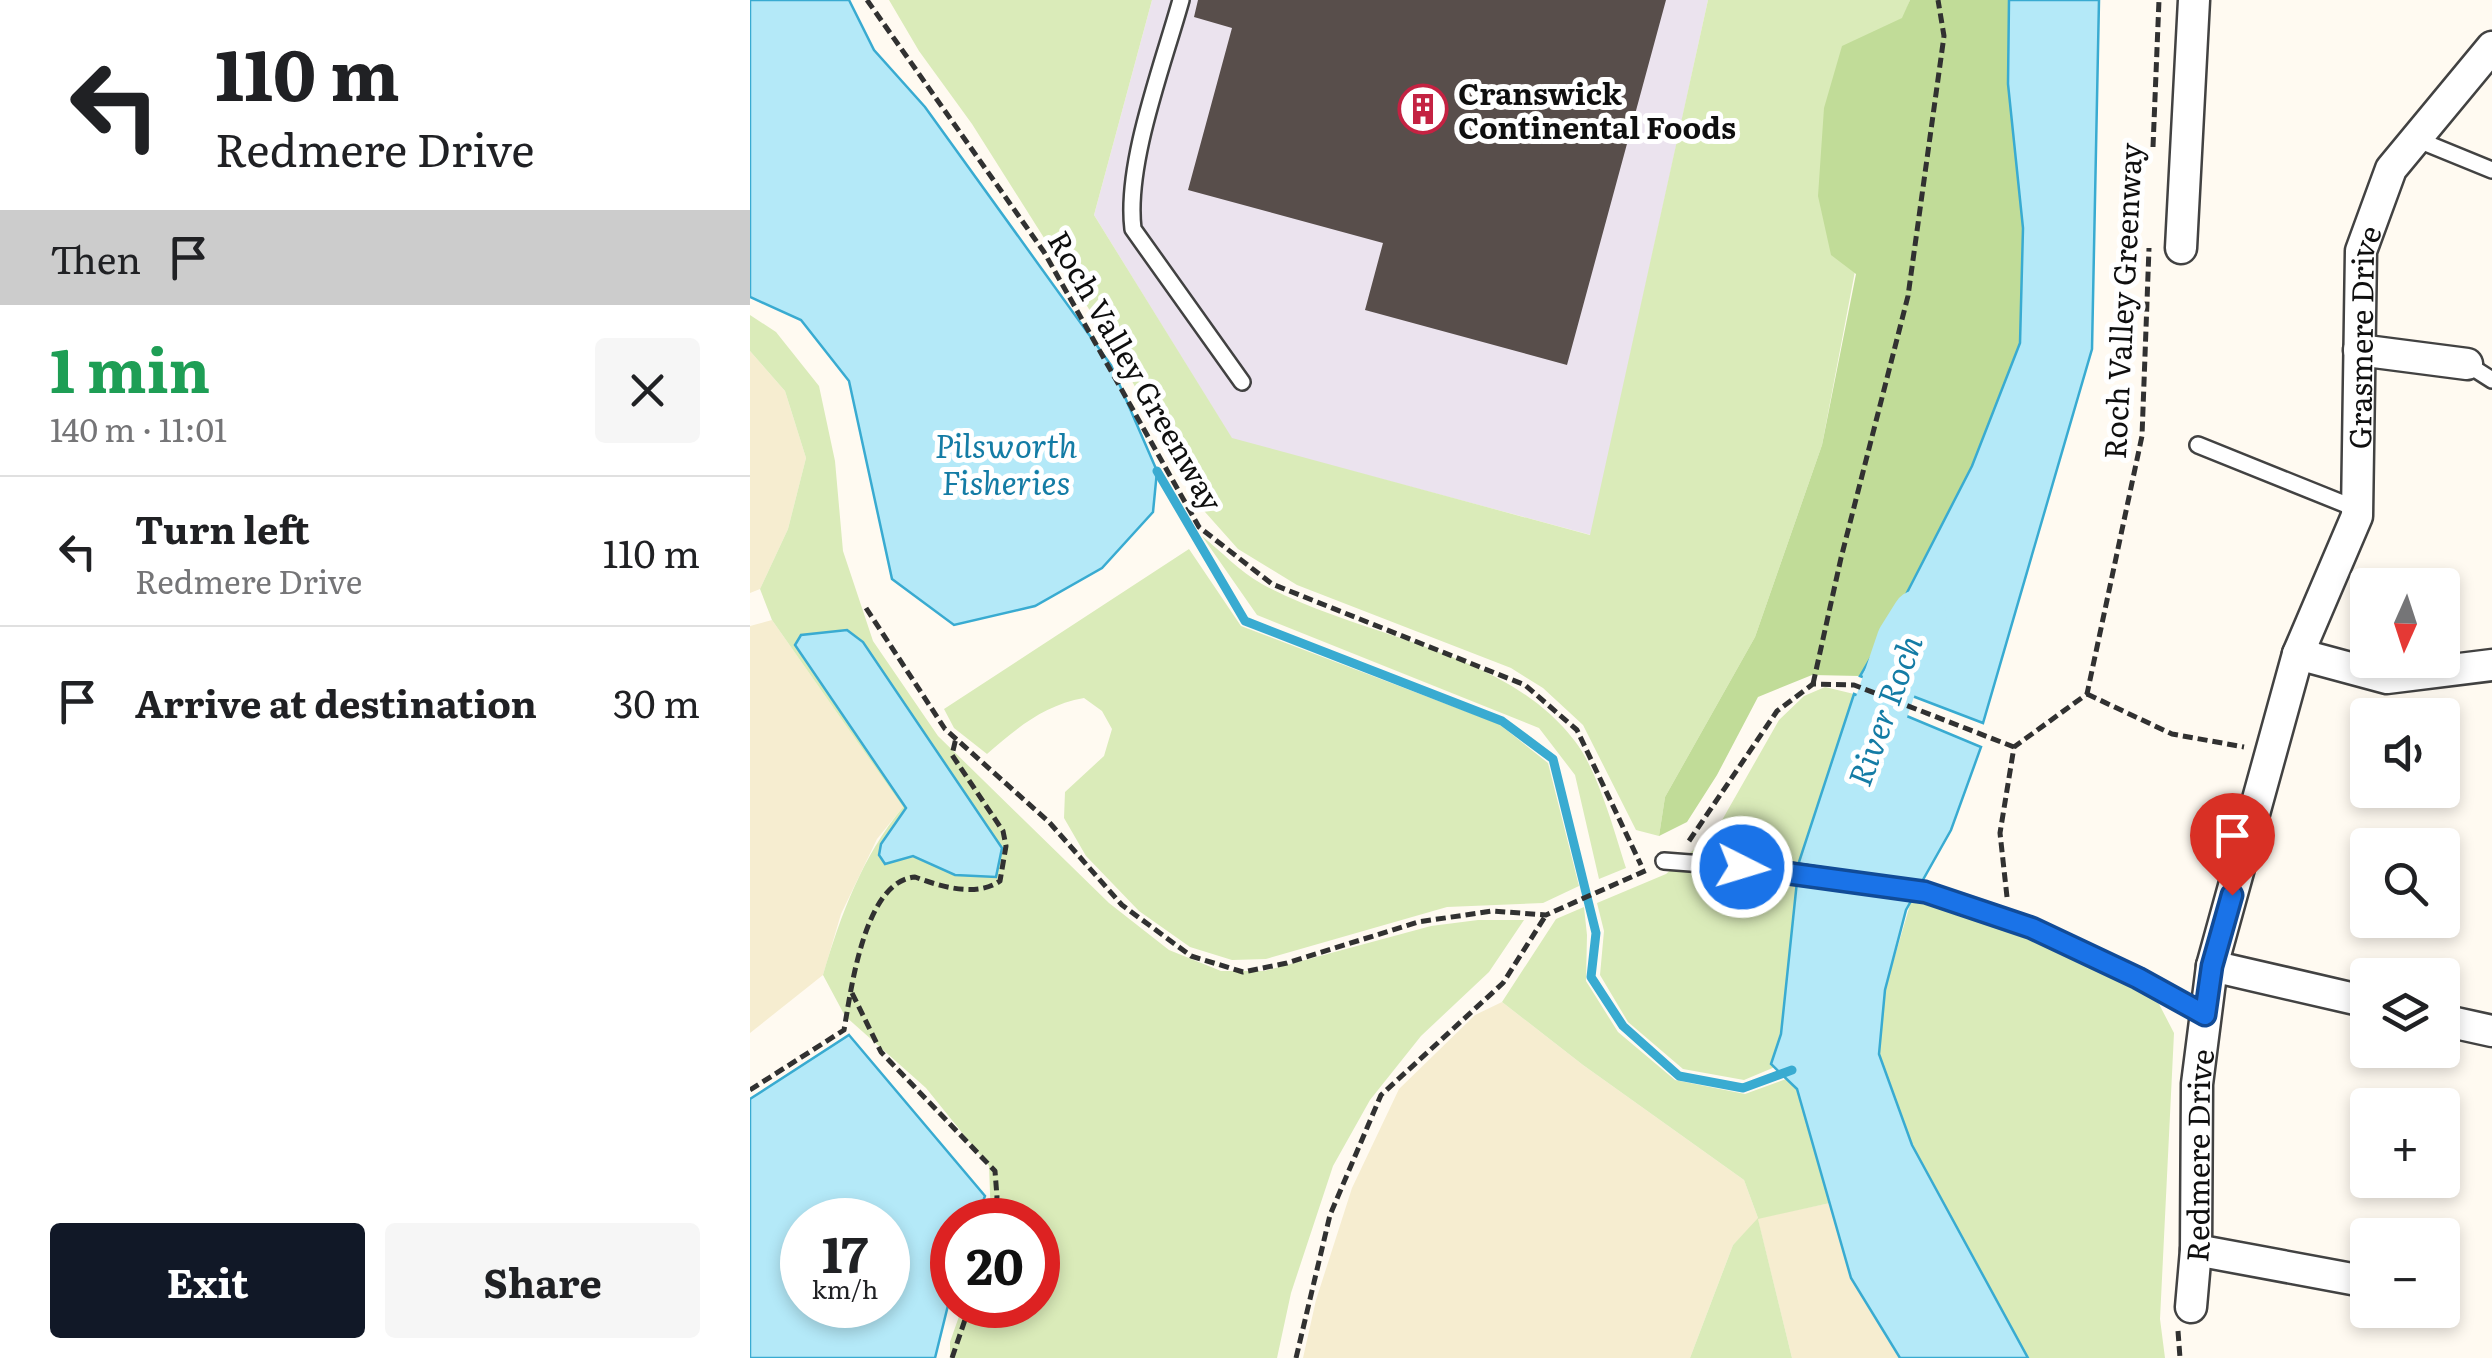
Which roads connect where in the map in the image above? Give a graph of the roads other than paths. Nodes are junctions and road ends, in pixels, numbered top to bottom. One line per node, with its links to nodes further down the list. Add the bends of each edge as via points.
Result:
1 (1181, 0): 9 (lane, via 1134,169 1133,229)
2 (2194, 0): 6 (street)
3 (2492, 47): 4 (street, Grasmere Drive)
4 (2416, 138): 5 (lane); 7 (street, Grasmere Drive, via 2391,169 2361,251)
5 (2492, 170)
6 (2181, 248)
7 (2360, 350): 8 (street); 11 (street, Grasmere Drive)
8 (2479, 372)
9 (1242, 382)
10 (2198, 444): 11 (lane)
11 (2357, 509): 12 (street, Grasmere Drive)
12 (2298, 654): 13 (street, via 2387,678); 15 (street, Redmere Drive)
13 (2492, 665)
14 (1664, 861): 17 (lane, via 1925,892 2010,920)
15 (2212, 966): 16 (street); 17 (street, Redmere Drive)
16 (2350, 998)
17 (2205, 1015): 20 (street, Redmere Drive, via 2197,1084)
18 (2460, 1024): 19 (street)
19 (2492, 1031)
20 (2196, 1250): 21 (street); 22 (street, Redmere Drive)
21 (2350, 1279)
22 (2192, 1307)

